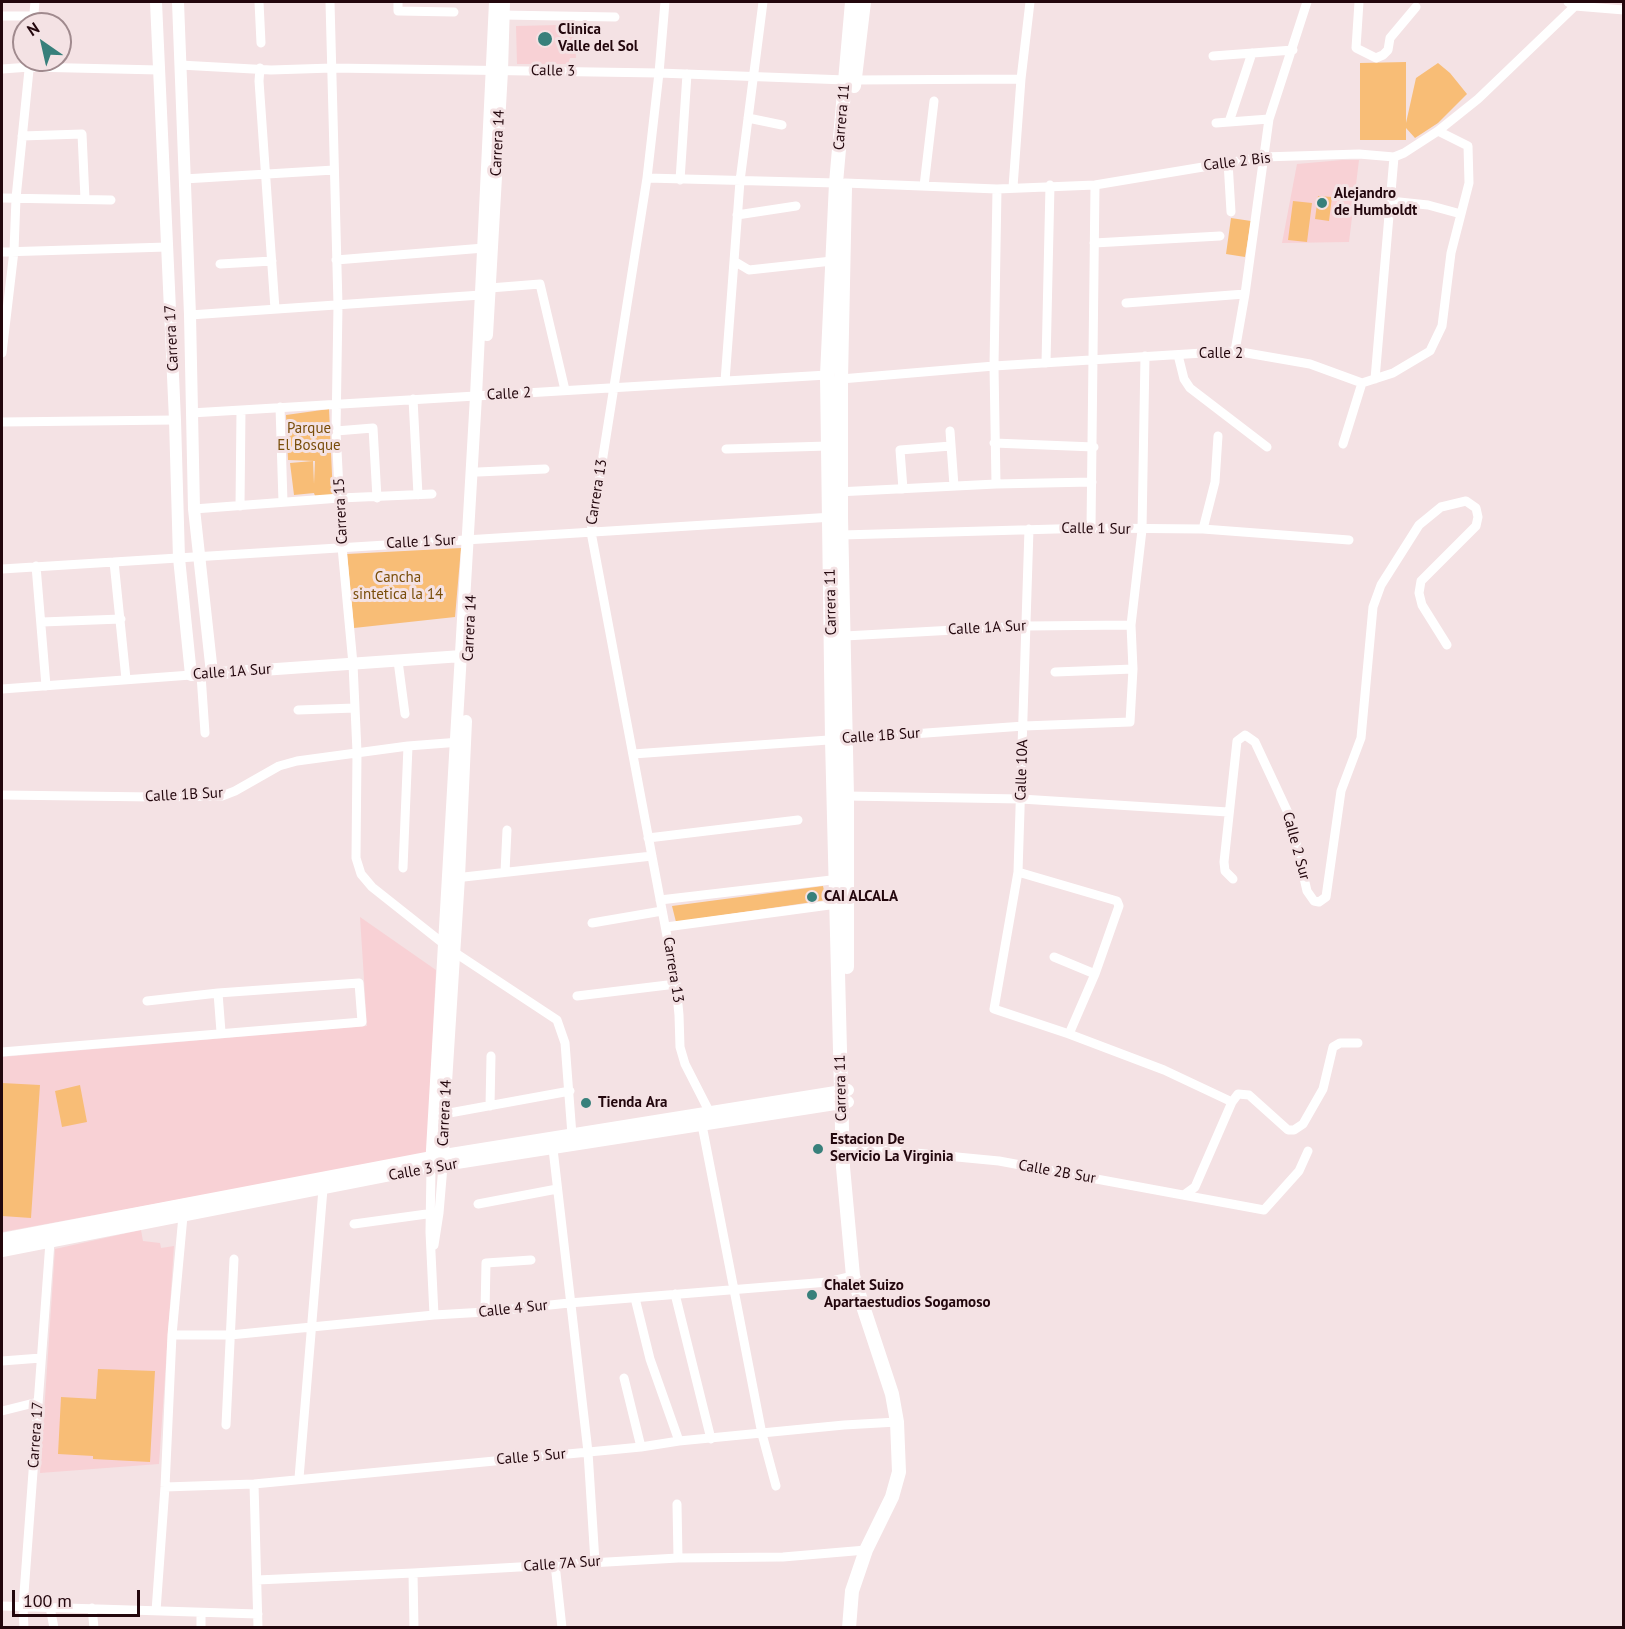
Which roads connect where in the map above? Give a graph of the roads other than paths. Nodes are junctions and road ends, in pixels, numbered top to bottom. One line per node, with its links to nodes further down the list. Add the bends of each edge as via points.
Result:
1 (156, 2): 30 (street, Carrera 17)
2 (178, 2): 26 (street, Carrera 17)
3 (259, 2): 22 (street)
4 (330, 2): 29 (street, Carrera 15)
5 (398, 2): 19 (street, via 398,11)
6 (495, 2): 31 (street, Carrera 14)
7 (504, 2): 20 (street, Carrera 14)
8 (665, 2): 33 (street, Carrera 13)
9 (763, 2): 35 (street)
10 (852, 2): 37 (main road, Carrera 11)
11 (864, 2): 37 (main road, Carrera 11)
12 (1030, 2): 36 (street)
13 (1307, 2): 23 (street)
14 (1359, 2): 17 (street, via 1356,48 1376,58 1388,50 1390,38)
15 (1572, 3): 16 (street); 44 (street, via 1478,99)
16 (1602, 5): 18 (street)
17 (1416, 7)
18 (1623, 9)
19 (453, 12)
20 (503, 15): 21 (street); 31 (street, Carrera 14)
21 (615, 17)
22 (261, 43)
23 (1293, 50): 24 (street); 40 (street)
24 (1252, 53): 25 (street); 41 (street)
25 (1213, 56)
26 (180, 65): 28 (street, Calle 3); 52 (street, Carrera 17)
27 (72, 67): 30 (street)
28 (260, 68): 29 (street, Calle 3); 50 (street)
29 (332, 68): 31 (street, Calle 3); 49 (street, Carrera 15)
30 (159, 70): 72 (street, Carrera 17)
31 (498, 70): 33 (street, Calle 3); 73 (street, Carrera 14); 81 (street, Carrera 14)
32 (29, 72): 45 (street)
33 (659, 73): 34 (street, Calle 3); 51 (street, Carrera 13)
34 (687, 74): 35 (street, Calle 3); 53 (street)
35 (753, 76): 37 (street, Calle 3); 39 (street)
36 (1021, 79): 37 (street, Calle 3); 59 (street)
37 (850, 80): 55 (main road, Carrera 11)
38 (934, 101): 58 (street)
39 (748, 118): 43 (street); 54 (street)
40 (1269, 119): 41 (street); 46 (street)
41 (1229, 122): 42 (street)
42 (1216, 123)
43 (782, 125)
44 (1438, 131): 47 (street); 68 (street, via 1468,146 1470,183)
45 (22, 136): 62 (street); 63 (street, via 82,134)
46 (1263, 157): 47 (street, Calle 2 Bis); 48 (street, Calle 2 Bis); 82 (street)
47 (1394, 157): 65 (street)
48 (1228, 162): 56 (street, Calle 2 Bis); 67 (street)
49 (334, 170): 50 (street); 76 (street, Carrera 15)
50 (267, 176): 52 (street); 77 (street)
51 (646, 178): 53 (street, Calle 2 Bis); 99 (street, Carrera 13)
52 (184, 179): 86 (street, Carrera 17)
53 (680, 180): 54 (street, Calle 2 Bis)
54 (740, 181): 55 (street, Calle 2 Bis); 69 (street)
55 (841, 183): 58 (street, Calle 2 Bis); 79 (main road, Carrera 11); 95 (main road, Carrera 11)
56 (1095, 184): 57 (street, Calle 2 Bis); 71 (street)
57 (1050, 185): 59 (street, Calle 2 Bis); 92 (street)
58 (924, 186): 60 (street, Calle 2 Bis)
59 (1013, 187): 60 (street, Calle 2 Bis)
60 (997, 189): 93 (street)
61 (2, 198): 62 (street)
62 (16, 198): 63 (street); 74 (street)
63 (85, 199): 64 (street)
64 (111, 200)
65 (1390, 201): 68 (street); 96 (street)
66 (796, 206): 69 (street)
67 (1232, 212)
68 (1461, 214): 96 (street, via 1451,253 1442,326 1430,351)
69 (737, 215): 78 (street)
70 (1220, 236): 71 (street)
71 (1094, 243): 91 (street)
72 (168, 247): 74 (street); 107 (street, Carrera 17)
73 (484, 248): 76 (street); 81 (street, Carrera 14)
74 (14, 251): 75 (street); 88 (street)
75 (2, 252)
76 (336, 260): 84 (street, Carrera 15)
77 (272, 261): 80 (street); 85 (street)
78 (734, 261): 79 (street, via 749,270); 97 (street)
79 (832, 261): 94 (main road, Carrera 11)
80 (220, 264)
81 (485, 291): 84 (street); 100 (street, via 540,284); 101 (street, Carrera 14)
82 (1245, 294): 83 (street); 87 (street)
83 (1126, 303)
84 (338, 305): 85 (street); 103 (street, Carrera 15)
85 (275, 309): 86 (street)
86 (190, 315): 106 (street, Carrera 17)
87 (1235, 351): 89 (street, Calle 2); 98 (street, Calle 2, via 1310,364)
88 (2, 353)
89 (1178, 355): 90 (street, Calle 2); 117 (street, via 1190,388)
90 (1146, 356): 91 (street, Calle 2); 137 (street)
91 (1093, 360): 92 (street, Calle 2); 116 (street)
92 (1046, 363): 93 (street, Calle 2)
93 (994, 366): 95 (street, Calle 2); 112 (street)
94 (826, 375): 97 (street, Calle 2); 114 (main road, Carrera 11)
95 (841, 379): 125 (main road, Carrera 11)
96 (1375, 379): 98 (street)
97 (725, 381): 99 (street, Calle 2)
98 (1362, 383): 113 (street)
99 (612, 387): 100 (street, Calle 2); 138 (street, Carrera 13)
100 (565, 390): 101 (street, Calle 2)
101 (480, 395): 102 (street, Calle 2); 120 (street, Carrera 14); 140 (street, Carrera 14)
102 (413, 399): 103 (street, Calle 2); 127 (street)
103 (337, 404): 104 (street, Calle 2); 109 (street, Carrera 15)
104 (280, 407): 105 (street, Calle 2); 130 (street)
105 (241, 410): 106 (street, Calle 2); 131 (street)
106 (191, 412): 132 (street, Carrera 17)
107 (176, 420): 108 (street); 144 (street, Carrera 17)
108 (2, 422)
109 (336, 431): 128 (street, Carrera 15); 129 (street, via 373,428)
110 (950, 431): 115 (street)
111 (1218, 436): 136 (street, via 1215,482)
112 (994, 442): 116 (street); 122 (street)
113 (1343, 444)
114 (828, 446): 118 (street); 125 (main road, Carrera 11)
115 (951, 446): 123 (street); 124 (street, via 900,450)
116 (1094, 447): 121 (street)
117 (1267, 447)
118 (726, 449)
119 (545, 469): 120 (street)
120 (478, 472): 140 (street, Carrera 14)
121 (1092, 482): 122 (street); 134 (street)
122 (996, 484): 123 (street)
123 (954, 486): 124 (street)
124 (903, 489): 125 (street)
125 (835, 492): 133 (main road, Carrera 11)
126 (432, 494): 127 (street)
127 (418, 495): 129 (street)
128 (340, 498): 129 (street); 130 (street); 142 (street, Carrera 15)
129 (377, 498)
130 (283, 502): 131 (street)
131 (240, 506): 132 (street)
132 (194, 509): 143 (street, Carrera 17)
133 (836, 517): 138 (street, Calle 1 Sur); 139 (main road, Carrera 11); 170 (main road, Carrera 11)
134 (1091, 528): 135 (street, Calle 1 Sur); 137 (street, Calle 1 Sur)
135 (1029, 529): 139 (street, Calle 1 Sur); 151 (street, Calle 10A)
136 (1203, 529): 137 (street, Calle 1 Sur); 141 (street, Calle 1 Sur)
137 (1142, 530): 152 (street)
138 (591, 532): 140 (street, Calle 1 Sur); 174 (street, Carrera 13)
139 (842, 535): 153 (main road, Carrera 11)
140 (471, 539): 142 (street, Calle 1 Sur); 148 (street, Carrera 14)
141 (1349, 540)
142 (342, 547): 143 (street, Calle 1 Sur); 157 (street, Carrera 15)
143 (198, 556): 144 (street, Calle 1 Sur); 160 (street, Carrera 17)
144 (179, 558): 145 (street, Calle 1 Sur); 160 (street, Carrera 17)
145 (114, 562): 146 (street, Calle 1 Sur); 149 (street)
146 (36, 566): 147 (street, Calle 1 Sur); 150 (street)
147 (2, 568)
148 (467, 610): 155 (street, Carrera 14); 171 (street, Carrera 14)
149 (121, 619): 150 (street); 161 (street)
150 (42, 622): 162 (street)
151 (1026, 626): 152 (street, Calle 1A Sur); 153 (street, Calle 1A Sur); 167 (street, Calle 10A)
152 (1131, 626): 158 (street)
153 (844, 636): 169 (main road, Carrera 11)
154 (1447, 645): 178 (street, Calle 2 Sur, via 1422,605 1419,593 1421,581 1476,526 1476,508 1466,501 1440,507 1419,525 1381,585 1373,607 1360,738 1341,791 1326,897 1314,901 1307,891 1290,817 1255,742 1245,735 1237,741)
155 (462, 656): 156 (street, Calle 1A Sur); 171 (street, Carrera 14)
156 (398, 660): 157 (street, Calle 1A Sur); 166 (street)
157 (353, 664): 160 (street, Calle 1A Sur); 164 (street, Carrera 15)
158 (1133, 669): 159 (street); 167 (street, Calle 1B Sur, via 1130,722)
159 (1055, 672)
160 (201, 674): 161 (street, Calle 1A Sur); 168 (street)
161 (126, 679): 162 (street, Calle 1A Sur)
162 (46, 686): 163 (street, Calle 1A Sur)
163 (2, 689)
164 (355, 708): 165 (street); 173 (street, Carrera 15)
165 (298, 710)
166 (405, 714)
167 (1024, 726): 169 (street, Calle 1B Sur); 177 (street, Calle 10A)
168 (205, 733)
169 (846, 738): 170 (street, Calle 1B Sur); 176 (main road, Carrera 11)
170 (832, 740): 174 (street, Calle 1B Sur); 187 (main road, Carrera 11)
171 (461, 742): 172 (street, Calle 1B Sur); 186 (street, Carrera 14)
172 (408, 746): 173 (street, Calle 1B Sur); 183 (street)
173 (357, 752): 175 (street, Calle 1B Sur, via 279,766 222,796); 194 (street, Carrera 15, via 356,858 361,873 372,887)
174 (633, 753): 181 (street, Carrera 13)
175 (2, 795)
176 (847, 796): 177 (street); 187 (main road, Carrera 11)
177 (1021, 799): 178 (street); 185 (street, Calle 10A)
178 (1228, 813): 188 (street, via 1224,862 1225,871)
179 (798, 820): 181 (street)
180 (507, 831): 184 (street)
181 (648, 838): 182 (street, Carrera 13)
182 (652, 856): 184 (street); 189 (street, Carrera 13)
183 (403, 868)
184 (505, 872): 186 (street)
185 (1018, 872): 196 (street, via 1117,901 1119,906); 202 (street, Calle 10A, via 994,1009)
186 (454, 878): 194 (street, Carrera 14)
187 (842, 879): 189 (street); 190 (main road, Carrera 11); 207 (main road, Carrera 11)
188 (1233, 879)
189 (660, 900): 191 (street, Carrera 13)
190 (837, 904): 193 (street); 207 (main road, Carrera 11)
191 (662, 911): 192 (street); 193 (street, Carrera 13)
192 (592, 922)
193 (666, 927): 197 (street, Carrera 13)
194 (449, 948): 206 (street, Carrera 15, via 557,1020 565,1043); 211 (street, Carrera 14); 217 (street, Carrera 14)
195 (1054, 957): 196 (street)
196 (1095, 974): 202 (street)
197 (676, 984): 199 (street); 210 (street, Carrera 13, via 680,1047)
198 (218, 993): 200 (street); 201 (street); 201 (street, via 359,983 362,1022)
199 (577, 996)
200 (147, 1001)
201 (221, 1032): 204 (street)
202 (1069, 1034): 208 (street, via 1164,1070)
203 (1358, 1043): 208 (street, via 1333,1047 1323,1089 1303,1124 1294,1130 1288,1130 1248,1095 1238,1094)
204 (2, 1052)
205 (491, 1056): 209 (street)
206 (570, 1091): 209 (street); 213 (street, Carrera 15)
207 (845, 1097): 210 (street, Calle 3 Sur); 212 (street, Calle 3 Sur); 214 (main road, Carrera 11)
208 (1232, 1102): 220 (street, via 1195,1187)
209 (490, 1106): 211 (street)
210 (710, 1113): 213 (street, Calle 3 Sur)
211 (444, 1114): 217 (street, Carrera 14)
212 (702, 1125): 215 (street, Calle 3 Sur); 232 (street)
213 (572, 1135): 217 (street, Calle 3 Sur)
214 (845, 1145): 220 (street, Calle 2B Sur, via 999,1161); 231 (main road, Carrera 11)
215 (553, 1149): 217 (street, Calle 3 Sur); 219 (street)
216 (1308, 1151): 220 (street, Calle 2B Sur, via 1299,1171 1264,1210)
217 (438, 1161): 218 (street, Calle 3 Sur); 222 (street, Carrera 14); 223 (street, Calle 3 Sur)
218 (323, 1189): 224 (street, Calle 3 Sur); 238 (street)
219 (557, 1189): 221 (street); 235 (street)
220 (1184, 1195)
221 (478, 1204)
222 (435, 1213): 225 (street); 237 (street, Carrera 14)
223 (153, 1216): 224 (street, Calle 3 Sur); 226 (street, Calle 3 Sur); 227 (street, Calle 3 Sur)
224 (183, 1216): 239 (street)
225 (354, 1224)
226 (2, 1239)
227 (50, 1242): 228 (street, Calle 3 Sur); 241 (street, Carrera 17)
228 (2, 1251)
229 (234, 1259): 240 (street)
230 (531, 1260): 236 (street, via 486,1263)
231 (853, 1276): 232 (street, Calle 4 Sur, via 828,1282); 246 (main road, Carrera 11, via 892,1394)
232 (733, 1290): 233 (street, Calle 4 Sur); 248 (street)
233 (675, 1294): 234 (street, Calle 4 Sur); 249 (street)
234 (635, 1298): 235 (street, Calle 4 Sur); 250 (street)
235 (569, 1303): 236 (street, Calle 4 Sur); 252 (street)
236 (485, 1312): 237 (street, Calle 4 Sur)
237 (434, 1315): 238 (street, Calle 4 Sur)
238 (311, 1327): 240 (street, Calle 4 Sur); 253 (street)
239 (172, 1335): 240 (street, Calle 4 Sur); 256 (street)
240 (230, 1335): 247 (street)
241 (41, 1358): 242 (street); 244 (street, Carrera 17)
242 (2, 1361)
243 (624, 1378): 251 (street)
244 (38, 1402): 245 (street); 265 (street, Carrera 17)
245 (2, 1411)
246 (897, 1422): 248 (street, Calle 5 Sur); 258 (main road, Carrera 11, via 899,1473 892,1497)
247 (226, 1425)
248 (762, 1434): 249 (street, Calle 5 Sur); 255 (street)
249 (711, 1438): 250 (street, Calle 5 Sur)
250 (679, 1441): 251 (street, Calle 5 Sur)
251 (641, 1447): 252 (street, Calle 5 Sur)
252 (588, 1452): 253 (street, Calle 5 Sur); 260 (street)
253 (299, 1478): 254 (street, Calle 5 Sur)
254 (254, 1484): 256 (street, Calle 5 Sur); 263 (street)
255 (776, 1486)
256 (165, 1487): 268 (street)
257 (677, 1504): 259 (street)
258 (866, 1550): 259 (street, Calle 7A Sur, via 783,1557); 278 (main road, Carrera 11, via 852,1591)
259 (678, 1558): 260 (street, Calle 7A Sur)
260 (595, 1562): 261 (street, Calle 7A Sur)
261 (555, 1564): 262 (street, Calle 7A Sur); 277 (street)
262 (413, 1573): 263 (street, Calle 7A Sur); 276 (street)
263 (257, 1580): 270 (street)
264 (2, 1606): 265 (street)
265 (23, 1607): 266 (street); 271 (street, Carrera 17)
266 (50, 1607): 267 (street); 272 (street)
267 (92, 1608): 268 (street); 273 (street)
268 (156, 1611): 269 (street)
269 (201, 1613): 270 (street); 274 (street)
270 (258, 1614): 275 (street)
271 (24, 1628)
272 (54, 1628)
273 (94, 1628)
274 (201, 1628)
275 (258, 1628)
276 (414, 1628)
277 (562, 1628)
278 (849, 1628)

